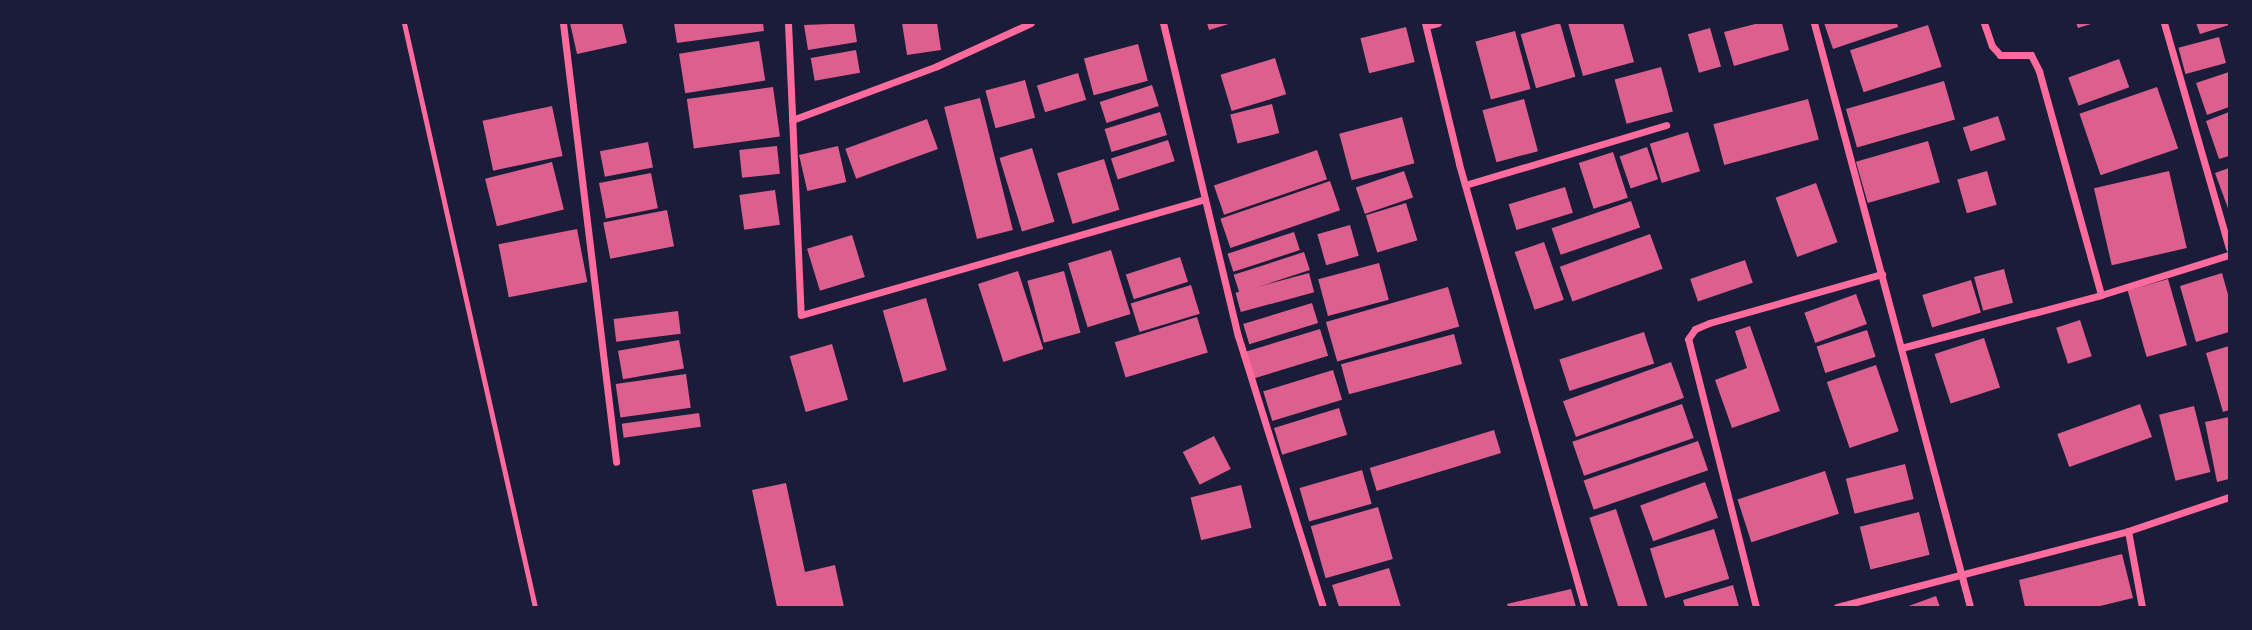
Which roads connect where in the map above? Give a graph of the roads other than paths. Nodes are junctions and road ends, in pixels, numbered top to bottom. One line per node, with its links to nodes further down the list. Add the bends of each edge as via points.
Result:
1 (404, 23): 24 (lane)
2 (563, 23): 20 (street)
3 (788, 23): 11 (street)
4 (1031, 23): 11 (street, via 937,66)
5 (1163, 23): 14 (street)
6 (1438, 23): 10 (street)
7 (1814, 23): 17 (street)
8 (1984, 23): 18 (street, via 2000,55 2031,55 2039,71)
9 (2164, 23): 15 (street)
10 (1426, 24): 13 (street)
11 (792, 120): 14 (street, via 801,315)
12 (1666, 125): 13 (street)
13 (1465, 185): 26 (street)
14 (1205, 198): 25 (street, via 1238,336)
15 (2229, 248)
16 (2229, 255): 18 (street)
17 (1882, 274): 19 (street); 27 (street, via 1709,323 1695,329 1688,339)
18 (2101, 295): 19 (street)
19 (1901, 348): 23 (street)
20 (616, 463)
21 (2229, 497): 22 (street)
22 (2128, 531): 23 (street); 30 (street)
23 (1961, 576): 28 (street); 29 (street)
24 (535, 607)
25 (1323, 607)
26 (1584, 607)
27 (1756, 607)
28 (1838, 607)
29 (1970, 607)
30 (2143, 607)

